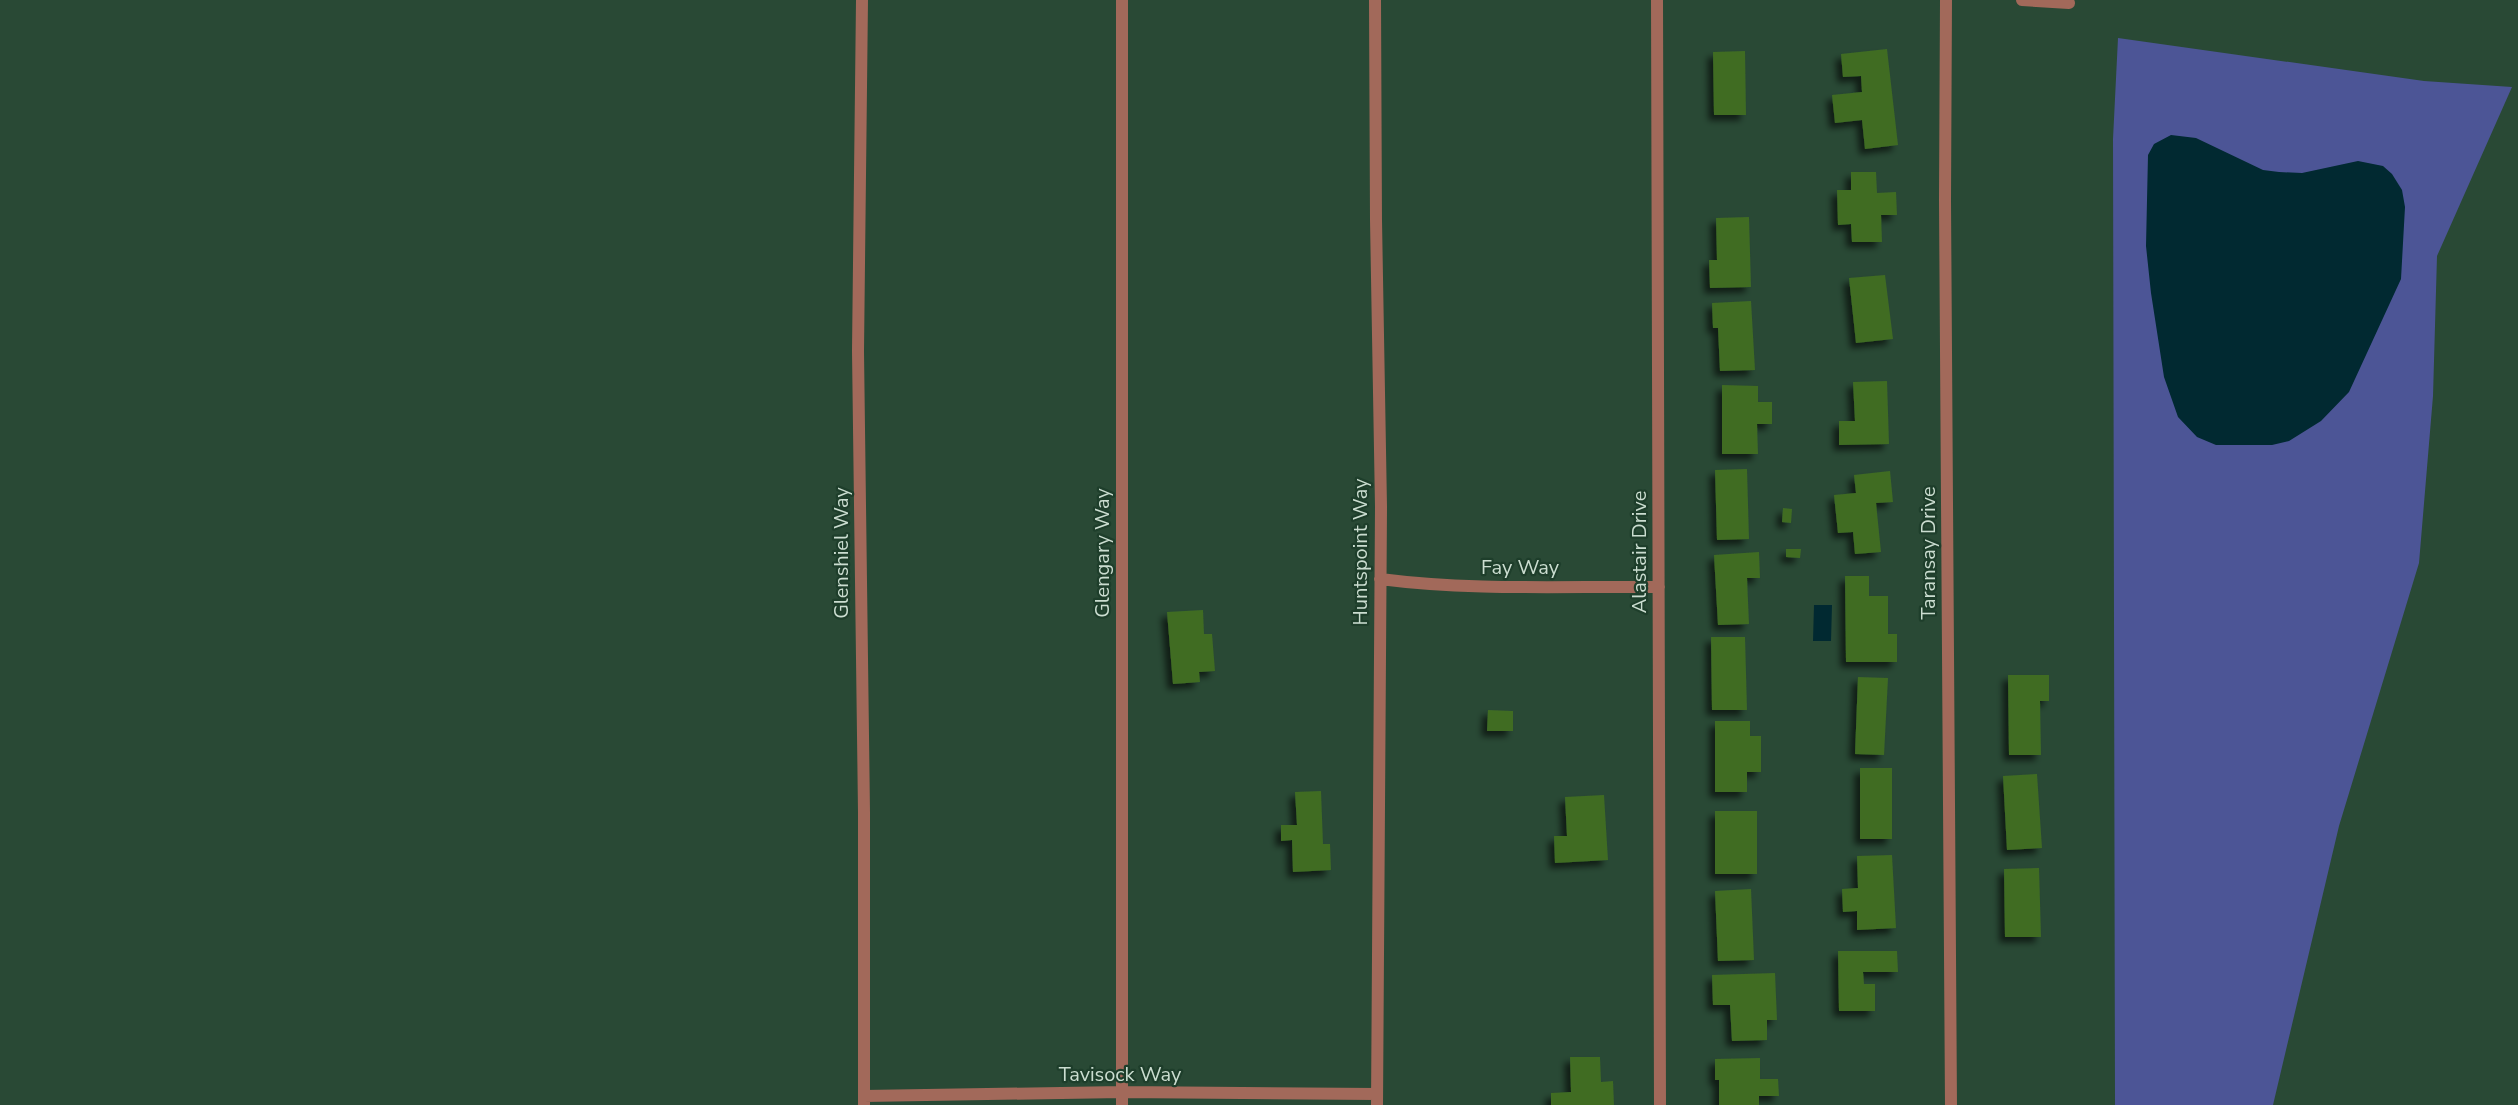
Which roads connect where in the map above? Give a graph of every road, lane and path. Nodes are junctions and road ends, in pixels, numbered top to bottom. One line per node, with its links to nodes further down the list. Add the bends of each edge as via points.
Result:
1 (862, 0): 12 (street, Glenshiel Way, via 858,351)
2 (1122, 0): 10 (street, Glengary Way)
3 (1375, 0): 8 (street, Huntspoint Way)
4 (1657, 0): 9 (street, Alastair Drive)
5 (1946, 0): 14 (street, Taransay Drive)
6 (2022, 0): 7 (street)
7 (2069, 3)
8 (1380, 579): 9 (street, Fay Way, via 1462,586); 11 (street, Huntspoint Way)
9 (1659, 586): 13 (street, Alastair Drive)
10 (1122, 1099): 11 (street, Tavisock Way); 12 (street, Tavisock Way)
11 (1377, 1100)
12 (864, 1101)
13 (1660, 1105)
14 (1951, 1105)

